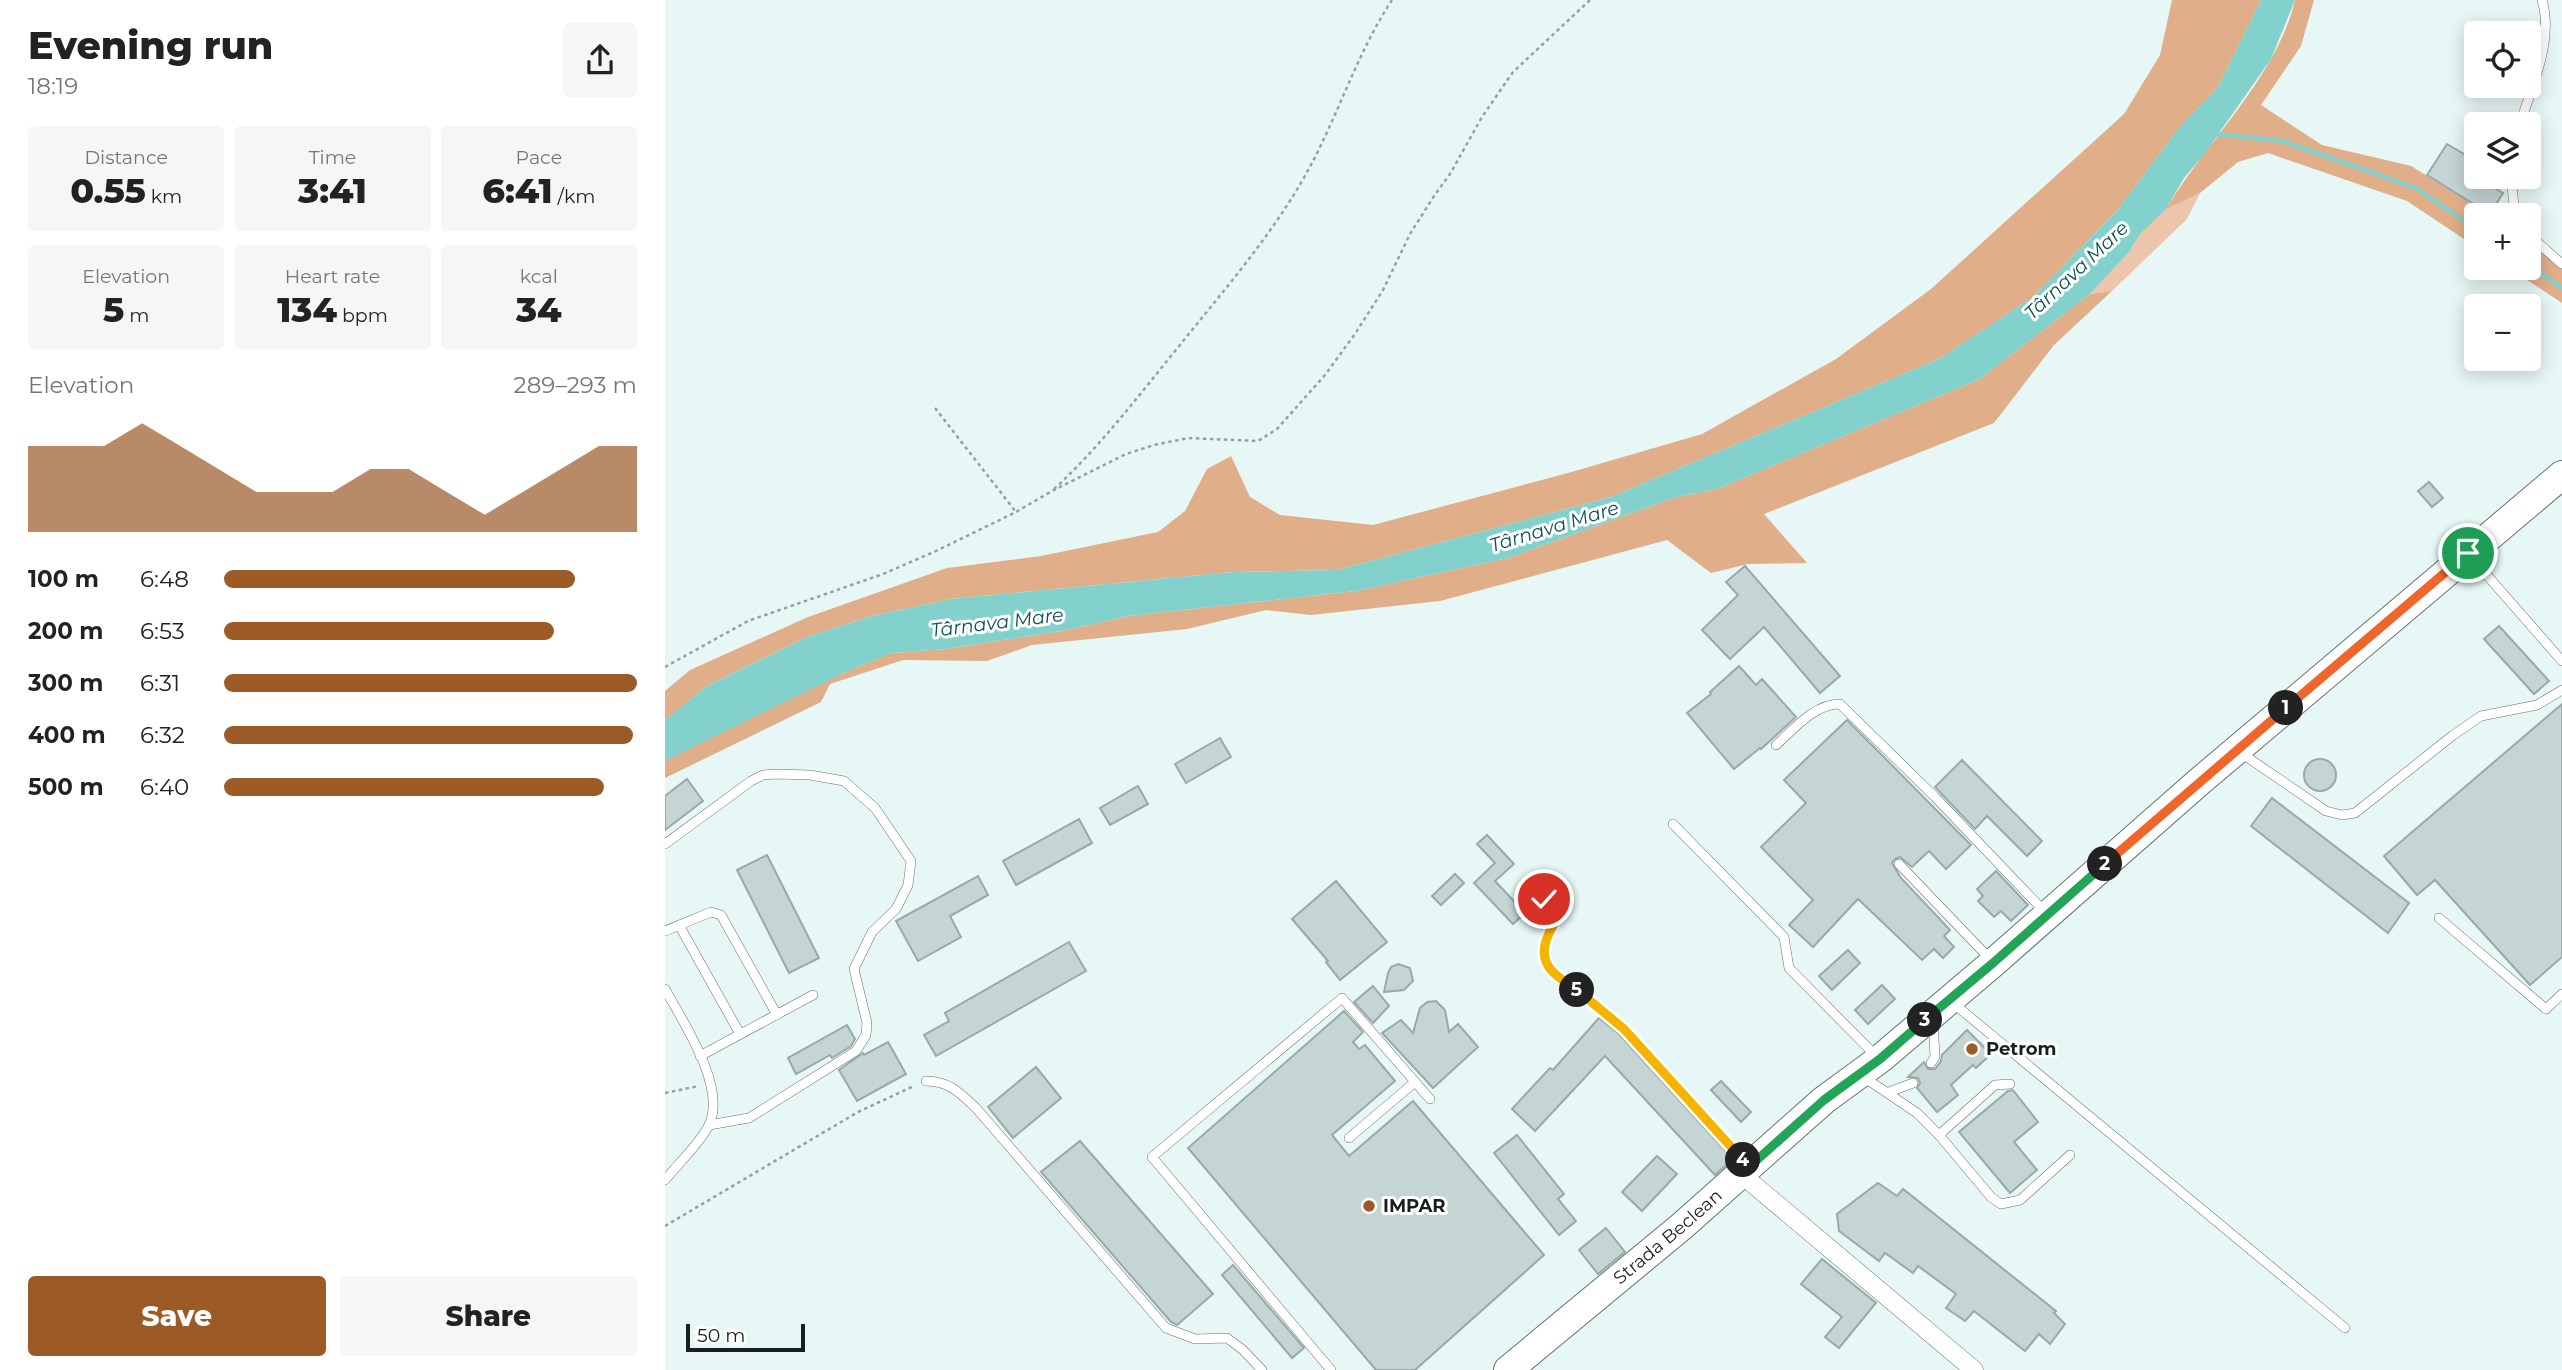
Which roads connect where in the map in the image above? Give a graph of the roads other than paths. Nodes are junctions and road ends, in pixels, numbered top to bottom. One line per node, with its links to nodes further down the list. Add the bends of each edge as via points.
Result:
1 (2542, 0): 2 (lane, via 2543,53)
2 (2524, 112)
3 (2541, 246): 4 (lane)
4 (2562, 264)
5 (2562, 475): 6 (main road, Strada Beclean)
6 (2468, 553): 7 (lane); 10 (main road, Strada Beclean)
7 (2562, 661)
8 (2562, 690): 10 (lane, via 2536,705 2481,716 2355,813 2326,811)
9 (1776, 745): 15 (lane, via 1807,717 1829,704 1840,704)
10 (2237, 750): 15 (main road, Strada Beclean)
11 (1673, 824): 28 (lane, via 1784,937 1789,968 1863,1045)
12 (665, 844): 35 (lane, via 751,780 763,775 810,775 845,780 875,808 911,861 908,885 896,909 872,932 854,969 867,1023 856,1052 749,1118)
13 (1899, 864): 19 (lane)
14 (1531, 887): 39 (lane, via 1553,911 1555,920 1544,949 1548,967 1624,1029)
15 (2047, 914): 19 (main road, Strada Beclean)
16 (2439, 918): 21 (lane, via 2546,1009)
17 (679, 925): 18 (lane); 24 (lane, via 711,912 721,915); 25 (lane)
18 (665, 931)
19 (1993, 963): 23 (main road, Strada Beclean)
20 (665, 989): 26 (lane)
21 (2562, 994)
22 (813, 995): 24 (lane)
23 (1940, 1006): 27 (lane); 28 (main road, Strada Beclean); 41 (lane)
24 (777, 1015): 25 (lane)
25 (740, 1034): 26 (lane)
26 (700, 1056): 35 (lane, via 712,1085 714,1106)
27 (1931, 1063)
28 (1869, 1066): 33 (lane); 39 (main road, Strada Beclean)
29 (926, 1081): 42 (lane, via 954,1087 976,1108 1166,1328 1195,1339 1227,1338)
30 (1415, 1082): 34 (lane); 37 (lane); 43 (lane, via 1342,998 1152,1157)
31 (1913, 1083): 33 (lane)
32 (2010, 1084): 36 (lane, via 1995,1085)
33 (1889, 1092): 36 (lane)
34 (1430, 1099)
35 (709, 1125): 40 (lane)
36 (1939, 1135): 38 (lane, via 2001,1204 2020,1200)
37 (1349, 1138)
38 (2070, 1155)
39 (1745, 1171): 44 (main road, Strada Beclean); 45 (street)
40 (665, 1180)
41 (2346, 1328)
42 (1262, 1370)
43 (1331, 1370)
44 (1508, 1370)
45 (1974, 1370)

